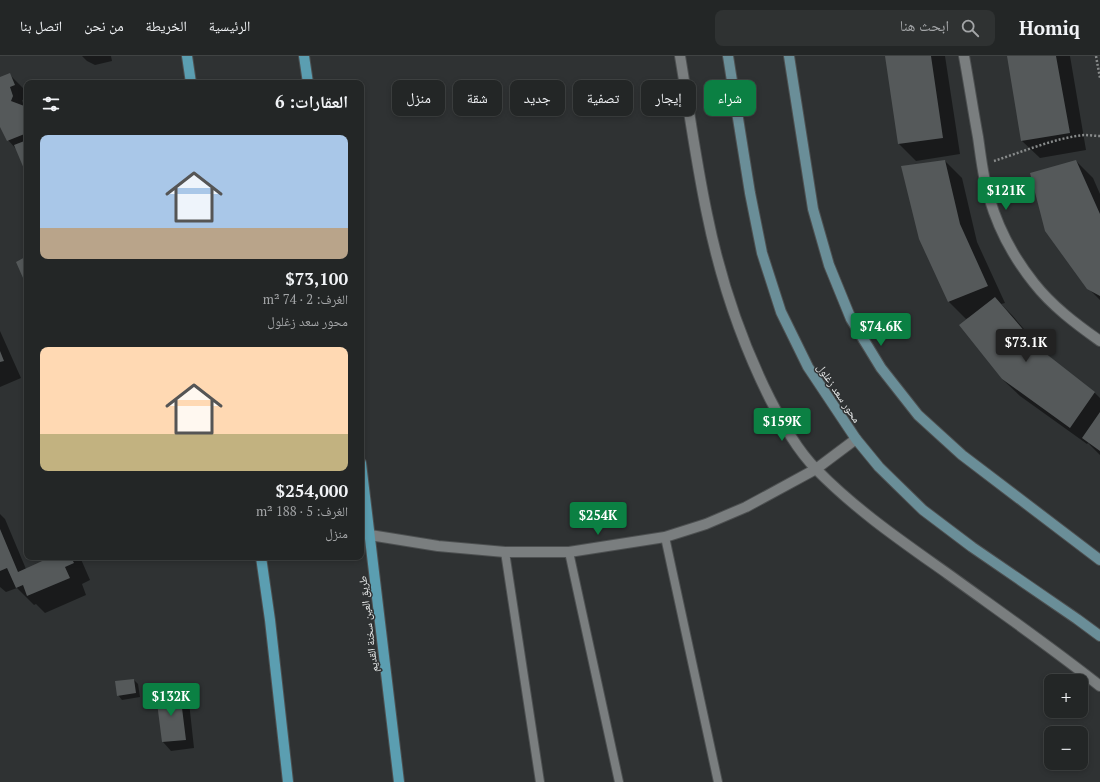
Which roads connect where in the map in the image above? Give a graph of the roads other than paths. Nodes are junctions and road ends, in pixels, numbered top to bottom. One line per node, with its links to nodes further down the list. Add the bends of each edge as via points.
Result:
1 (187, 56): 7 (main road)
2 (304, 56): 8 (main road)
3 (680, 56): 11 (street, via 707,215 736,321 757,373 783,424)
4 (728, 56): 10 (main road, محور سعد زغلول, via 762,253 781,312 808,367)
5 (789, 56): 18 (main road, via 813,209 829,265 851,319 881,368 918,415 962,455)
6 (964, 56): 9 (street, via 982,165 989,197 1000,228 1015,257 1034,283 1056,307)
7 (191, 80)
8 (308, 80)
9 (1100, 341)
10 (856, 439): 11 (street); 19 (main road, محور سعد زغلول, via 879,468 923,510 972,548)
11 (816, 469): 14 (street, via 746,507 706,524); 20 (street, via 894,536)
12 (364, 487): 13 (main road, طريق العين سخنة القديم)
13 (370, 535): 15 (street, via 438,546); 22 (main road, طريق العين سخنة القديم)
14 (665, 537): 16 (street); 25 (lane)
15 (505, 552): 16 (street); 23 (lane)
16 (569, 552): 24 (lane)
17 (261, 560): 21 (main road)
18 (1100, 560)
19 (1100, 636)
20 (1100, 686)
21 (288, 782)
22 (399, 782)
23 (540, 782)
24 (619, 782)
25 (718, 782)

